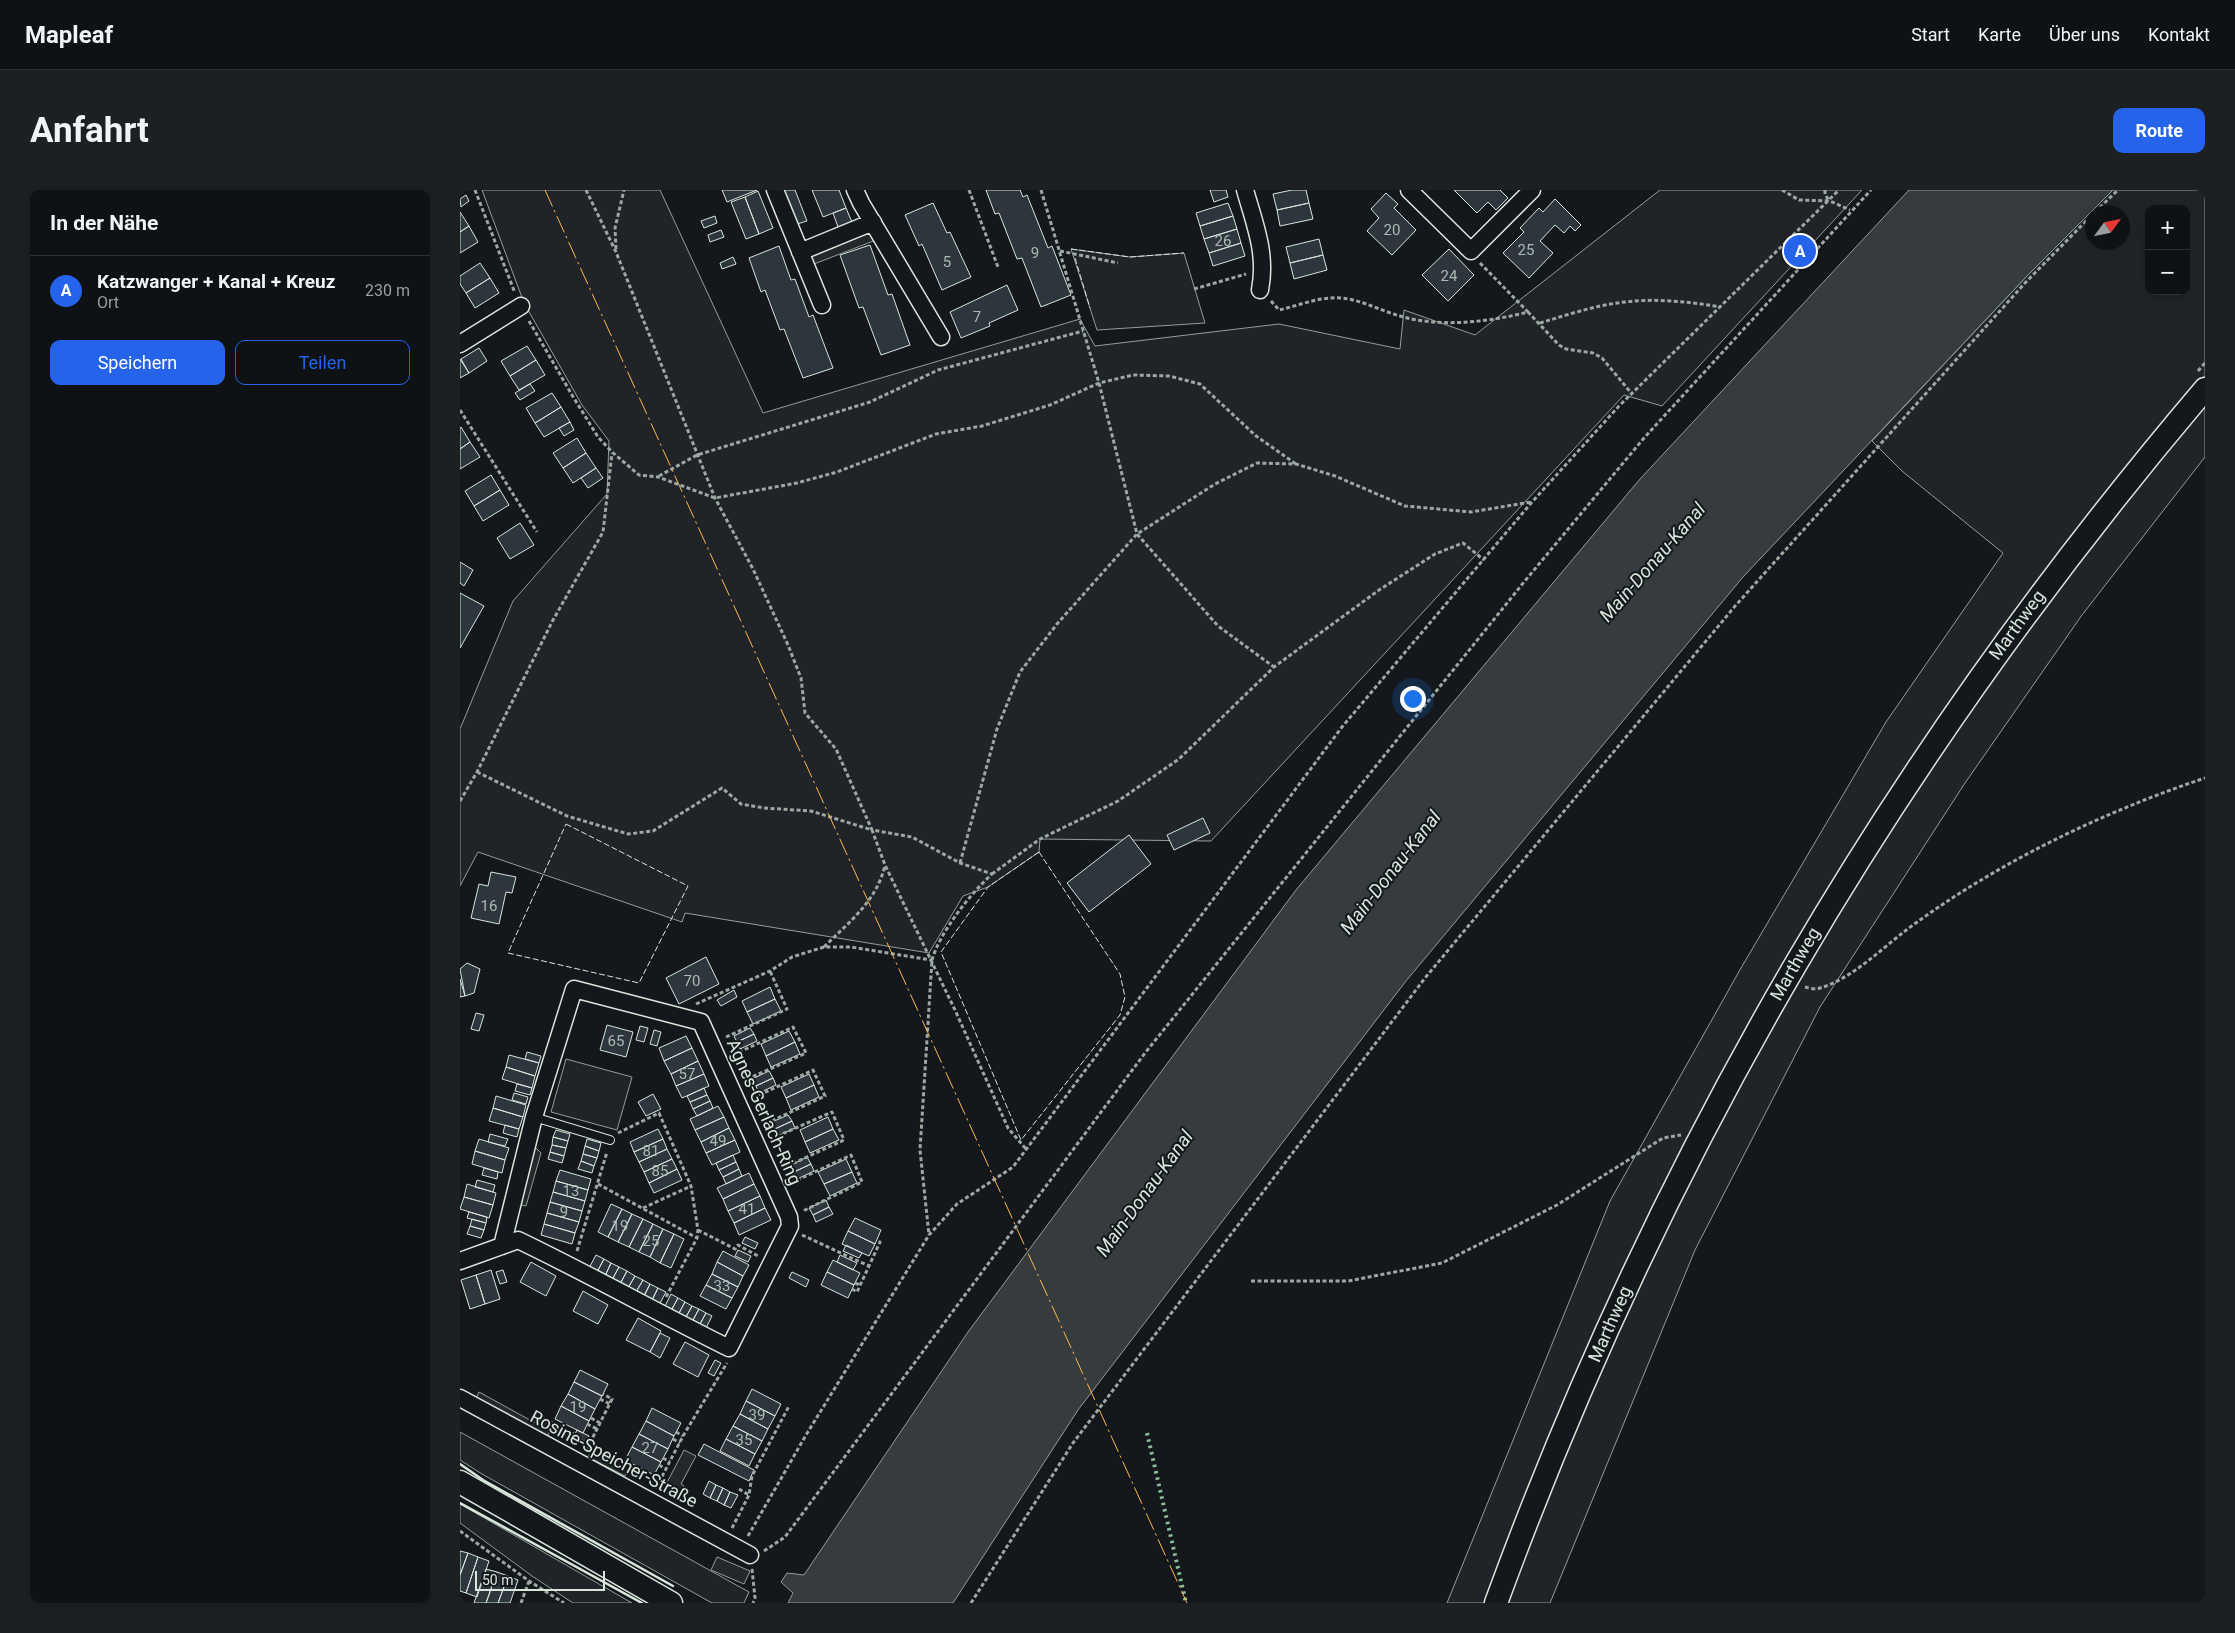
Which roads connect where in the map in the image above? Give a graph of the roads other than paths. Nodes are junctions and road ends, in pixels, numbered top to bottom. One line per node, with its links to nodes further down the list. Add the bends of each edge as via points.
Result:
1 (775, 190): 7 (street)
2 (855, 190): 6 (street)
3 (1246, 190): 8 (street, via 1264,269)
4 (1409, 190): 5 (street, via 1471,251)
5 (1532, 190)
6 (872, 222): 7 (street); 11 (street)
7 (800, 252): 9 (street)
8 (1260, 290)
9 (822, 305)
10 (521, 306): 12 (street)
11 (941, 337)
12 (460, 344)
13 (2205, 389): 22 (main road, Marthweg, via 2085,535 1961,703 1857,860 1783,984 1697,1141 1626,1286 1561,1437)
14 (534, 1116): 15 (lane); 16 (street, Agnes-Gerlach-Ring); 16 (street, Agnes-Gerlach-Ring, via 574,989 702,1022 789,1223 729,1348 518,1240)
15 (610, 1140)
16 (502, 1246): 17 (street)
17 (460, 1261)
18 (460, 1398): 20 (street, Rosine-Speicher-Straße)
19 (460, 1482): 21 (main road)
20 (750, 1555)
21 (671, 1603)
22 (1496, 1603)

